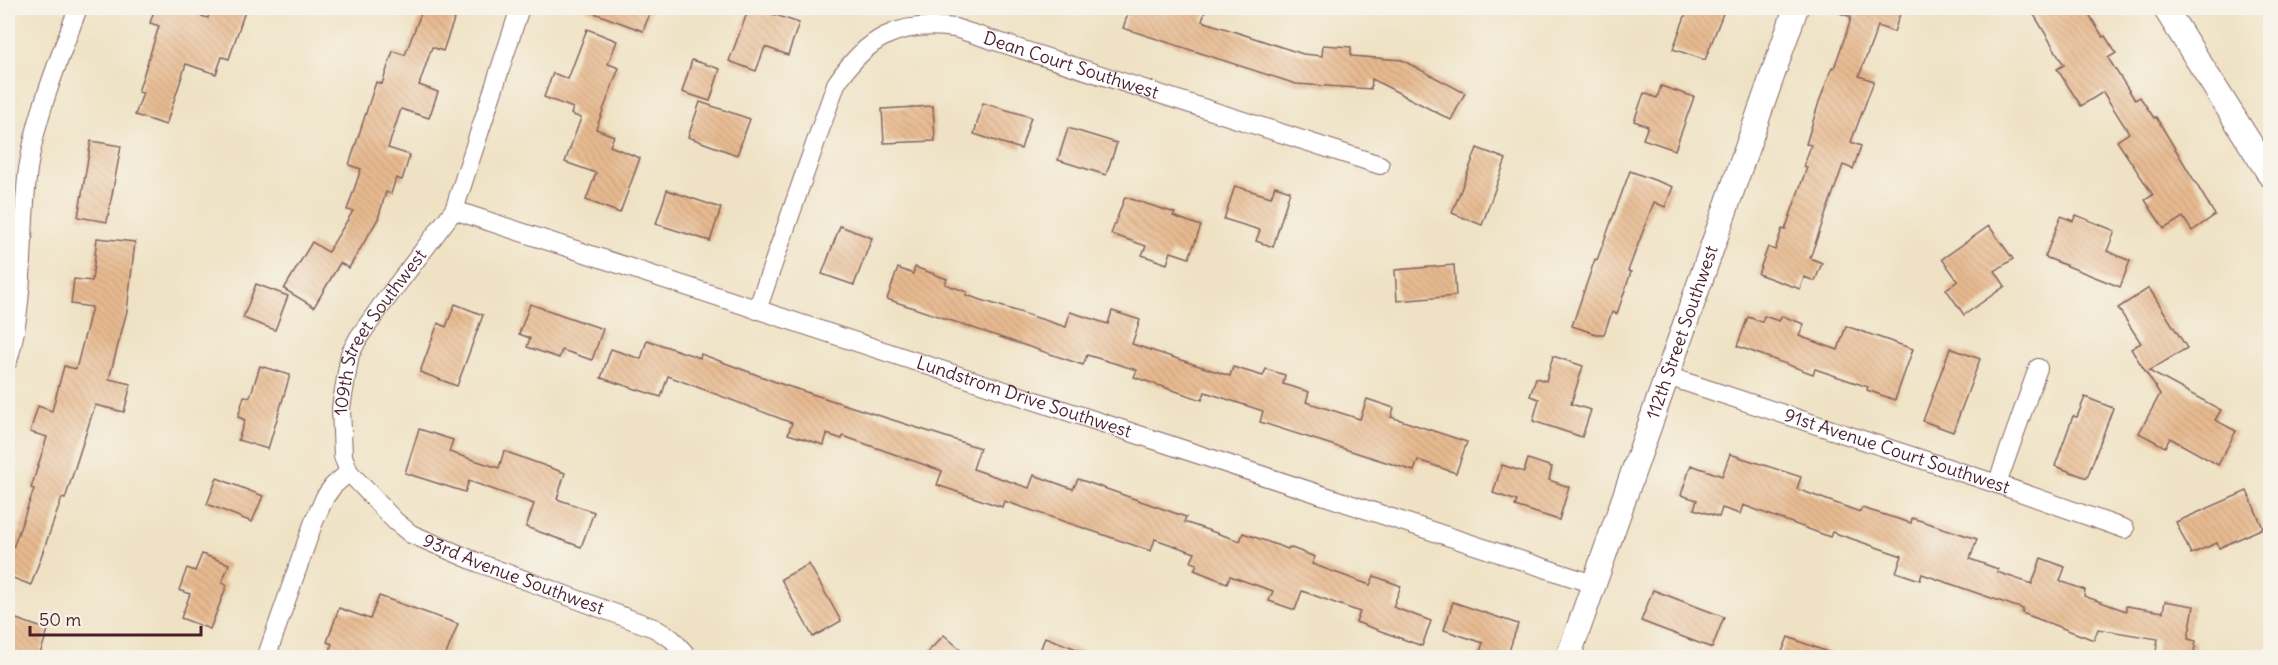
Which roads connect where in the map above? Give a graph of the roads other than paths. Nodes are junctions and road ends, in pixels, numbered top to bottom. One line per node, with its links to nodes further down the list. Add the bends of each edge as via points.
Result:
1 (78, 8): 10 (street, via 45,99 28,169 17,305)
2 (520, 8): 8 (street, 109th Street Southwest)
3 (1796, 8): 12 (street, 112th Street Southwest)
4 (2165, 8): 5 (street)
5 (2262, 145): 7 (street)
6 (1380, 165): 9 (street, Dean Court Southwest, via 955,28 911,27 870,44 850,62 836,84)
7 (2271, 175)
8 (454, 210): 9 (street, Lundstrom Drive Southwest); 13 (street, 109th Street Southwest, via 350,354 341,408)
9 (757, 310): 16 (street, Lundstrom Drive Southwest)
10 (8, 361)
11 (2038, 368): 14 (street)
12 (1667, 376): 14 (street, 91st Avenue Court Southwest); 16 (street, 112th Street Southwest)
13 (349, 472): 17 (street, via 325,497); 18 (street, 93rd Avenue Southwest, via 411,534 654,628 672,639)
14 (1997, 484): 15 (street, 91st Avenue Court Southwest)
15 (2125, 528)
16 (1593, 584): 19 (street, 112th Street Southwest)
17 (266, 657)
18 (689, 657)
19 (1568, 657)

